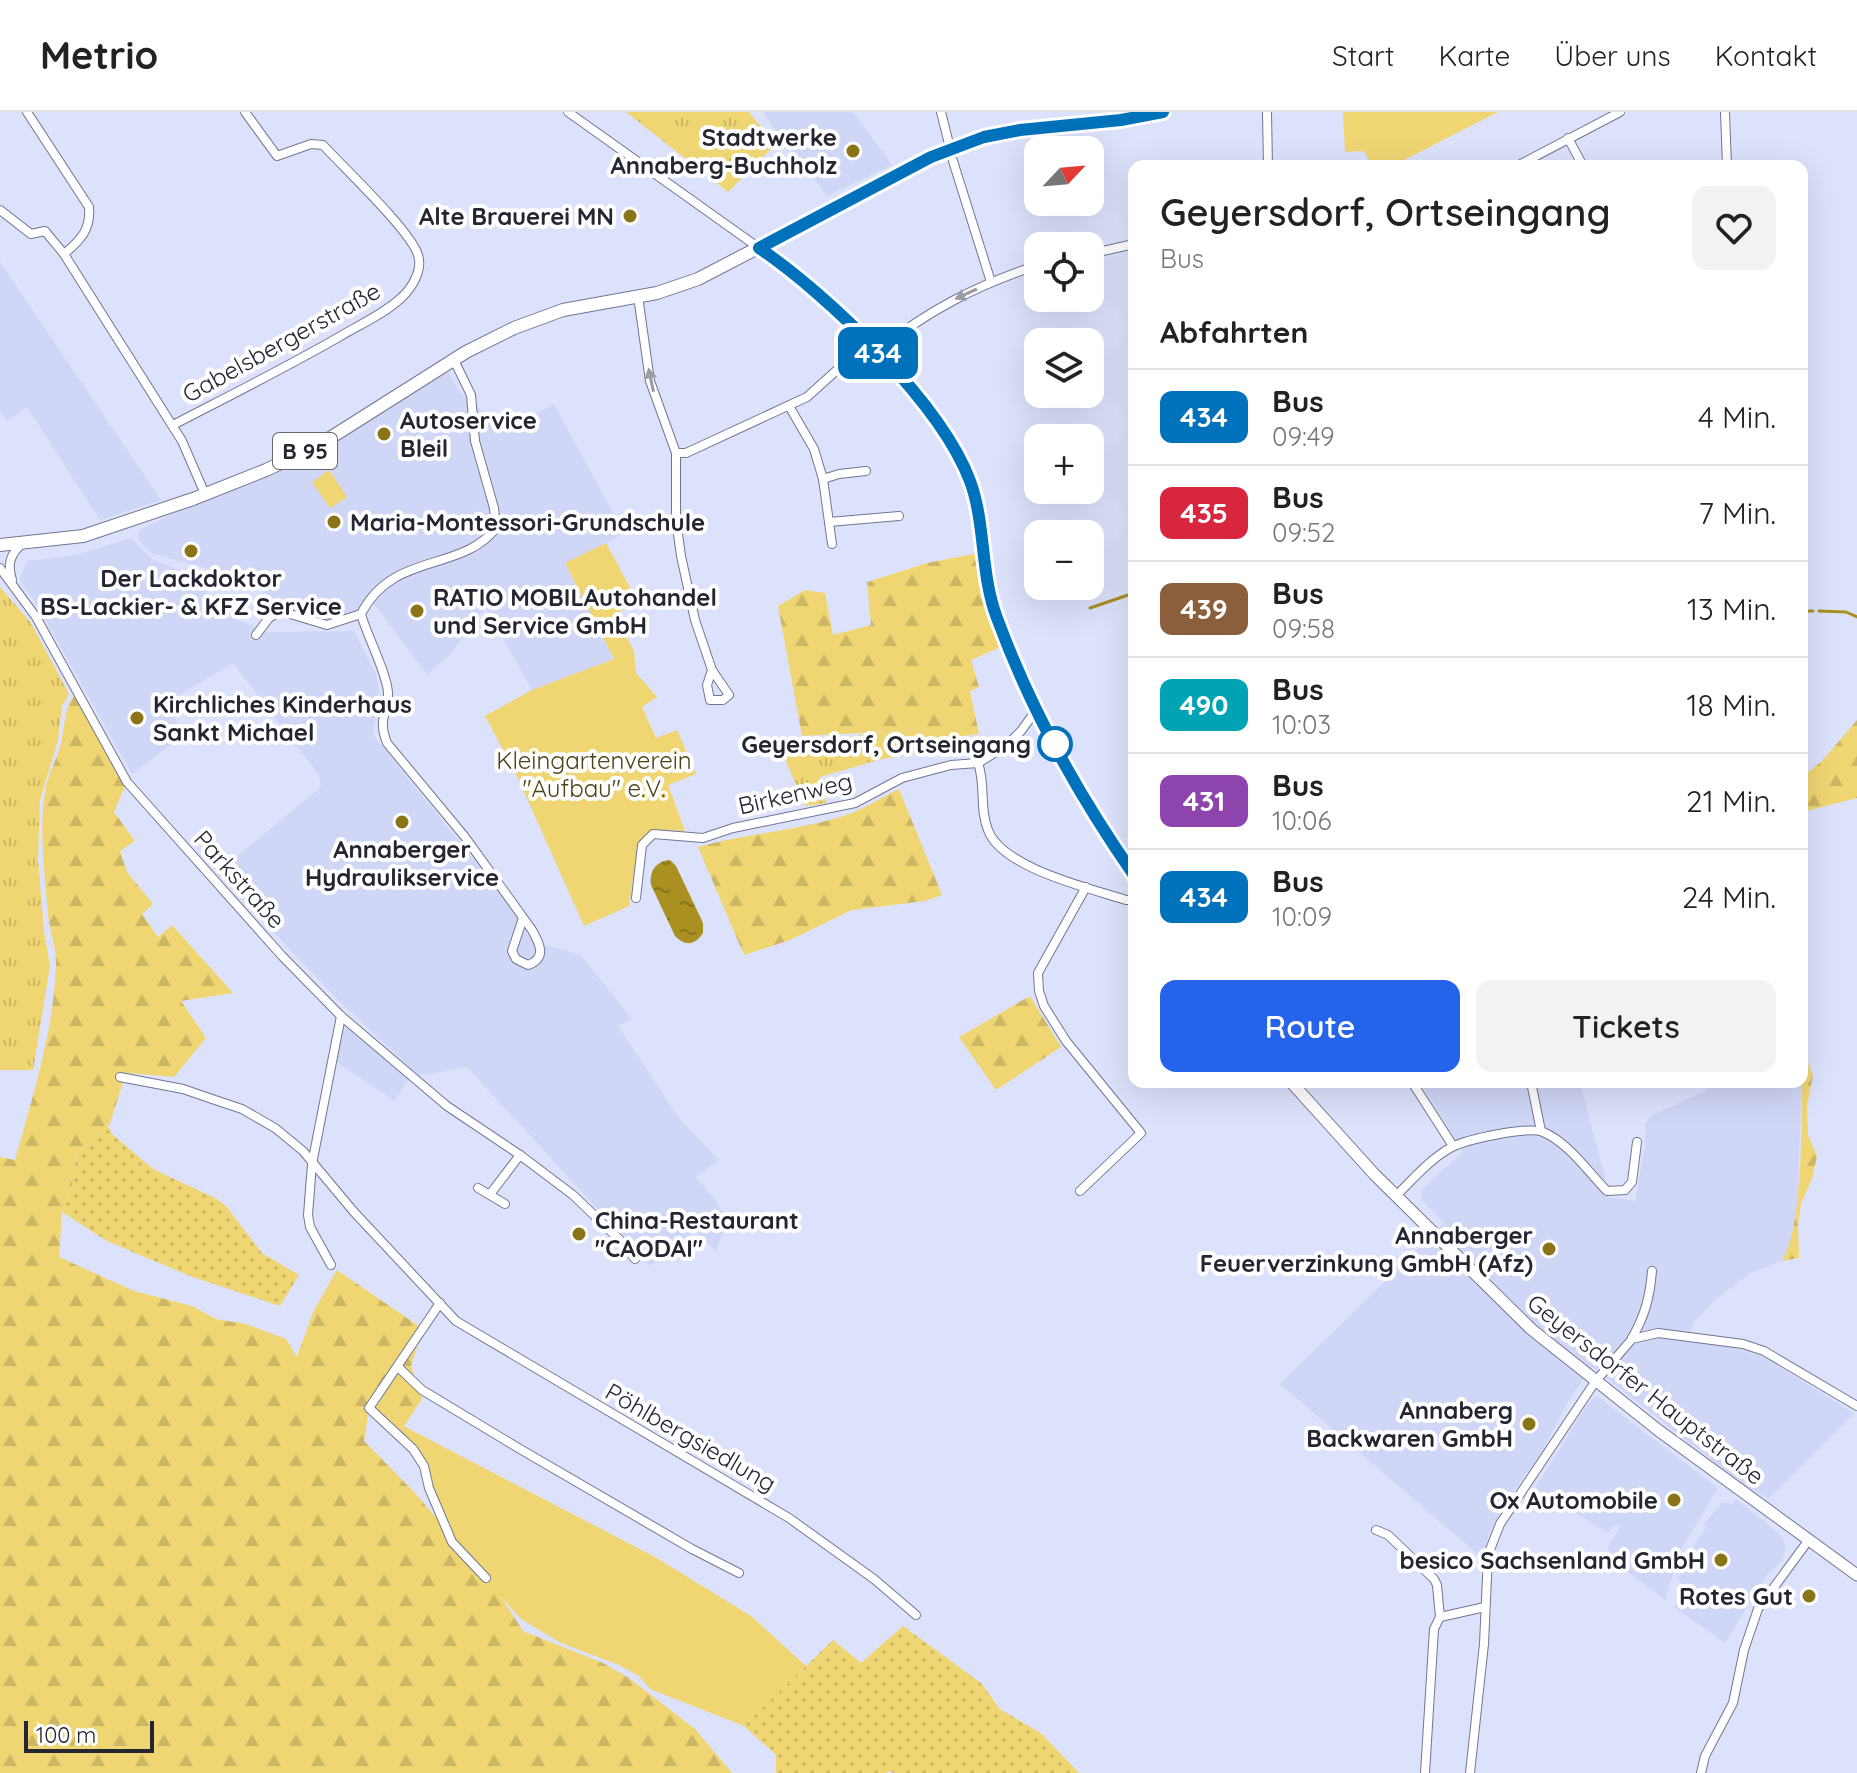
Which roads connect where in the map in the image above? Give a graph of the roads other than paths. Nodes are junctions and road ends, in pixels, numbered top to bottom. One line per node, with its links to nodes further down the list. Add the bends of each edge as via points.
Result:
1 (27, 112): 19 (street, via 89,207 90,222 82,238)
2 (245, 112): 27 (street, Gabelsbergerstraße, via 277,156 323,145 408,236 419,265 401,298 382,311)
3 (568, 112): 17 (street)
4 (941, 112): 10 (street)
5 (1163, 112): 10 (main road, B 95, via 984,137)
6 (1267, 112): 11 (street)
7 (1620, 112): 9 (street)
8 (1725, 112): 14 (street)
9 (1568, 138): 12 (street); 13 (street)
10 (952, 155): 17 (main road, B 95); 21 (street)
11 (1268, 160)
12 (1528, 160)
13 (1580, 160)
14 (1727, 160)
15 (0, 210): 19 (street, via 31,234 45,231)
16 (1128, 245): 18 (street)
17 (759, 248): 22 (main road, B 95, via 698,279); 23 (main road)
18 (1104, 251)
19 (64, 254): 27 (street)
20 (1024, 270): 21 (street)
21 (991, 282): 24 (street, one-way to 24, via 935,308)
22 (638, 296): 25 (main road, B 95, via 544,316); 28 (street, one-way to 22, via 650,381)
23 (868, 342): 24 (main road); 26 (street, via 807,397)
24 (877, 351): 42 (main road, via 937,422 969,478 995,614)
25 (454, 360): 31 (main road, B 95, via 319,445); 39 (street, via 471,395 475,441 496,528 478,546 389,581 370,597)
26 (789, 406): 28 (street); 30 (street, via 814,449)
27 (173, 425): 31 (street)
28 (676, 453): 41 (street, via 681,556)
29 (866, 471): 30 (street)
30 (823, 479): 33 (street)
31 (205, 494): 34 (main road, B 95, via 83,536)
32 (899, 516): 33 (street)
33 (829, 522): 35 (street)
34 (23, 543): 36 (main road, B 95); 38 (street, via 10,559)
35 (832, 544)
36 (0, 545)
37 (0, 568): 38 (street, Parkstraße)
38 (14, 585): 49 (street, Parkstraße, via 127,782)
39 (361, 614): 40 (street, via 327,625 280,611); 48 (street, via 388,693 381,729 387,743)
40 (256, 635)
41 (712, 670)
42 (1037, 709): 43 (street, Birkenweg, via 1006,746); 44 (main road)
43 (978, 763): 45 (street, via 988,829 998,848); 46 (street, Birkenweg, via 902,778 855,803 703,838 653,834 642,845)
44 (1128, 867)
45 (1086, 887): 47 (street); 60 (street, via 1038,973 1039,991 1066,1041 1141,1133)
46 (636, 898)
47 (1128, 900)
48 (523, 918): 48 (street, via 512,951 528,965 539,957 541,947)
49 (341, 1016): 57 (street, Parkstraße, via 447,1106); 58 (street)
50 (120, 1077): 58 (street, Pöhlbergsiedlung, via 183,1089 242,1109 275,1128)
51 (1297, 1088): 62 (main road, Geyersdorfer Hauptstraße)
52 (1416, 1088): 56 (street)
53 (1532, 1088): 54 (street)
54 (1541, 1131): 55 (street, via 1556,1139 1607,1191 1625,1190 1632,1182); 56 (street, via 1525,1129)
55 (1637, 1142)
56 (1453, 1146): 62 (street)
57 (520, 1155): 61 (street); 64 (street, Parkstraße, via 573,1195)
58 (312, 1164): 65 (street, via 310,1227); 67 (street, Pöhlbergsiedlung)
59 (478, 1188): 61 (street)
60 (1080, 1191)
61 (491, 1193): 63 (street)
62 (1396, 1196): 70 (main road, Geyersdorfer Hauptstraße, via 1511,1311)
63 (505, 1204)
64 (635, 1259)
65 (331, 1265)
66 (1652, 1271): 68 (street, via 1649,1301)
67 (440, 1303): 69 (street); 78 (street, Pöhlbergsiedlung, via 476,1334 789,1518)
68 (1632, 1339): 70 (street); 71 (street, via 1658,1333 1743,1344)
69 (398, 1367): 74 (street, via 422,1390); 76 (street, via 369,1408 413,1449 452,1542)
70 (1595, 1382): 73 (main road, Geyersdorfer Hauptstraße); 77 (street, via 1500,1524 1488,1555)
71 (1857, 1406)
72 (1376, 1530): 79 (street, via 1434,1579)
73 (1808, 1541): 75 (main road, Geyersdorfer Hauptstraße); 82 (street, via 1758,1609 1733,1703)
74 (739, 1573)
75 (1857, 1575)
76 (486, 1578)
77 (1485, 1607): 79 (street); 81 (street)
78 (916, 1615)
79 (1440, 1617): 80 (street, via 1434,1629)
80 (1425, 1773)
81 (1470, 1773)
82 (1701, 1773)

